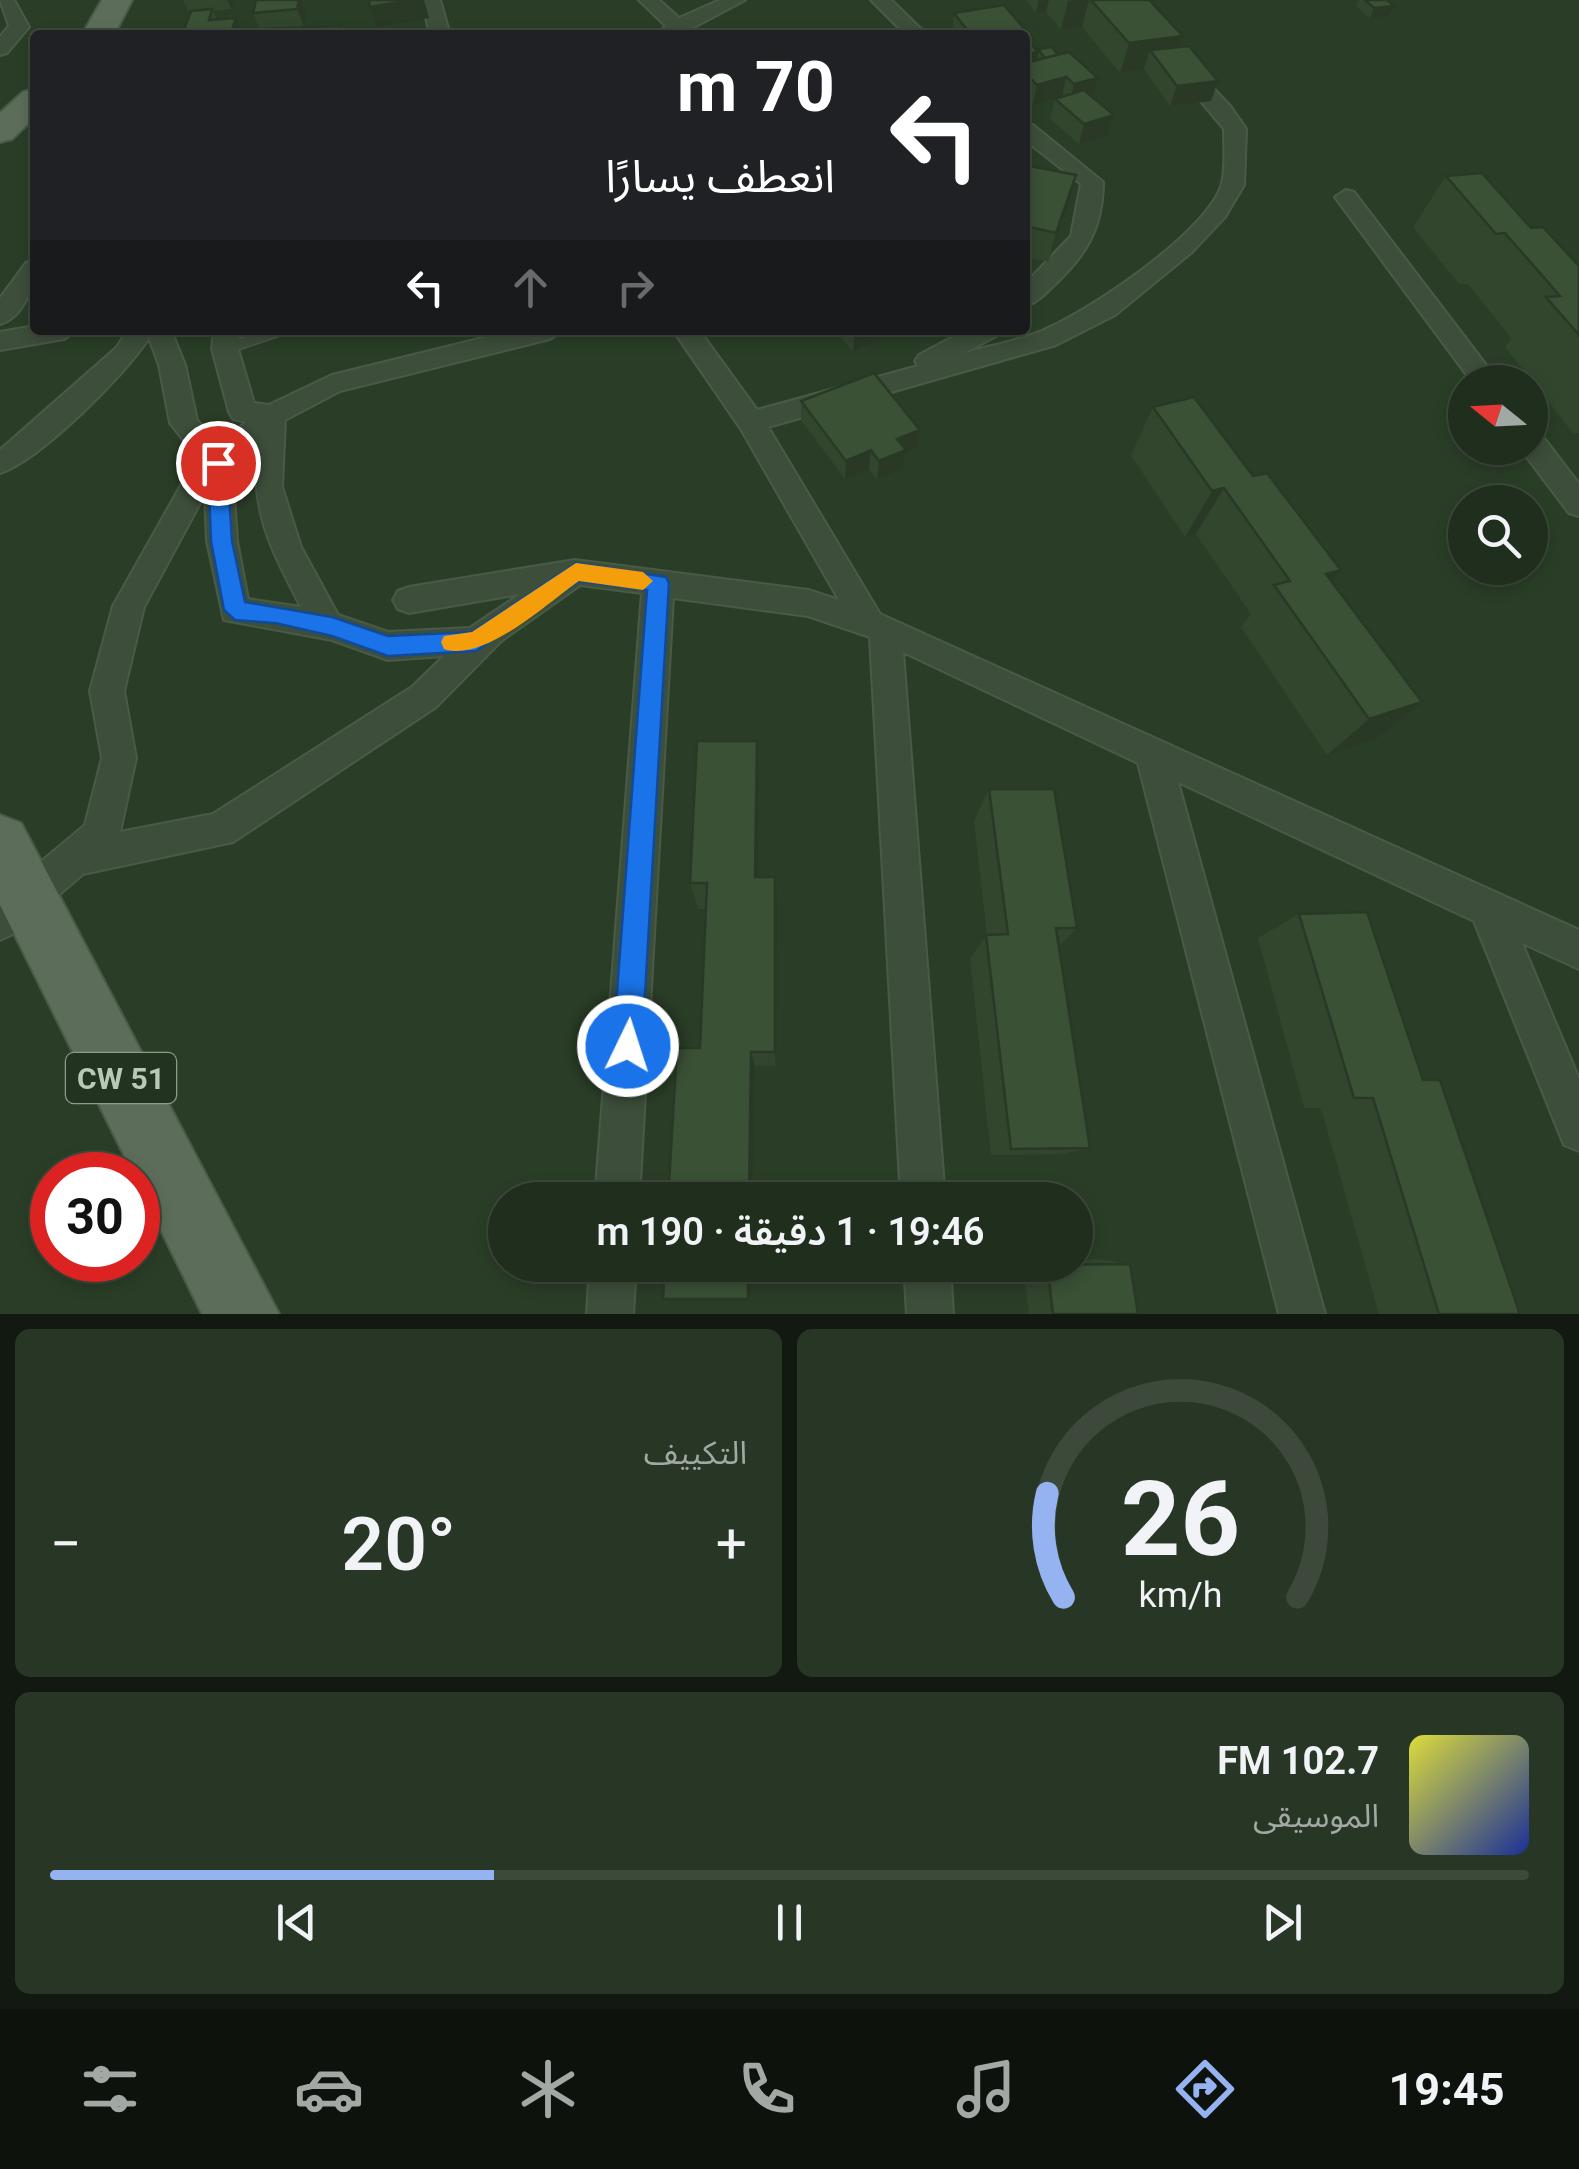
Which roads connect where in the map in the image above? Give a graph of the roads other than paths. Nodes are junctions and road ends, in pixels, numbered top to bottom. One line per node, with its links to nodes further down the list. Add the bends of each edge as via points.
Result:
1 (6, 0): 13 (street, via 19,27)
2 (116, 0): 7 (main road)
3 (431, 0): 8 (street)
4 (648, 0): 9 (street)
5 (736, 0): 10 (street)
6 (880, 0): 11 (street)
7 (101, 30)
8 (439, 30)
9 (671, 30)
10 (674, 30)
11 (912, 30)
12 (1162, 46): 31 (street, via 1235,129 1234,185 1218,212 1106,309 1077,324 1030,345)
13 (0, 49)
14 (30, 105): 15 (main road)
15 (0, 132)
16 (1030, 134): 19 (street, via 1092,182 1092,195 1091,224 1074,252)
17 (1346, 197): 30 (street)
18 (30, 275): 20 (street)
19 (1030, 293)
20 (0, 316)
21 (35, 335): 29 (street)
22 (137, 335): 34 (street, via 18,453)
23 (160, 335): 35 (street, via 184,423)
24 (251, 335): 28 (lane)
25 (530, 335): 32 (street, via 332,384)
26 (690, 335): 33 (street)
27 (978, 335): 31 (street)
28 (226, 339): 32 (street, via 243,412)
29 (0, 341)
30 (1473, 365)
31 (875, 389): 33 (street)
32 (272, 415): 35 (street); 42 (street, via 268,487 286,548)
33 (751, 422): 41 (street)
34 (0, 462)
35 (218, 463): 42 (street, via 235,610); 45 (street, via 199,479 129,606 107,691 119,758 101,835)
36 (1548, 464): 37 (street)
37 (1579, 505)
38 (576, 572): 39 (street); 40 (street); 43 (street)
39 (658, 583): 41 (street, via 808,603); 49 (street)
40 (409, 600)
41 (877, 626): 44 (street); 50 (street)
42 (332, 627): 43 (street, via 388,646 476,641)
43 (491, 631): 45 (street, via 424,698 220,830)
44 (1154, 753): 46 (street); 56 (street)
45 (26, 880): 53 (main road, CW 51)
46 (1488, 908): 47 (street); 48 (street)
47 (1579, 950)
48 (1579, 1130)
49 (618, 1182)
50 (921, 1182)
51 (612, 1282): 54 (street)
52 (928, 1282): 55 (street)
53 (242, 1314)
54 (610, 1314)
55 (930, 1314)
56 (1302, 1314)

